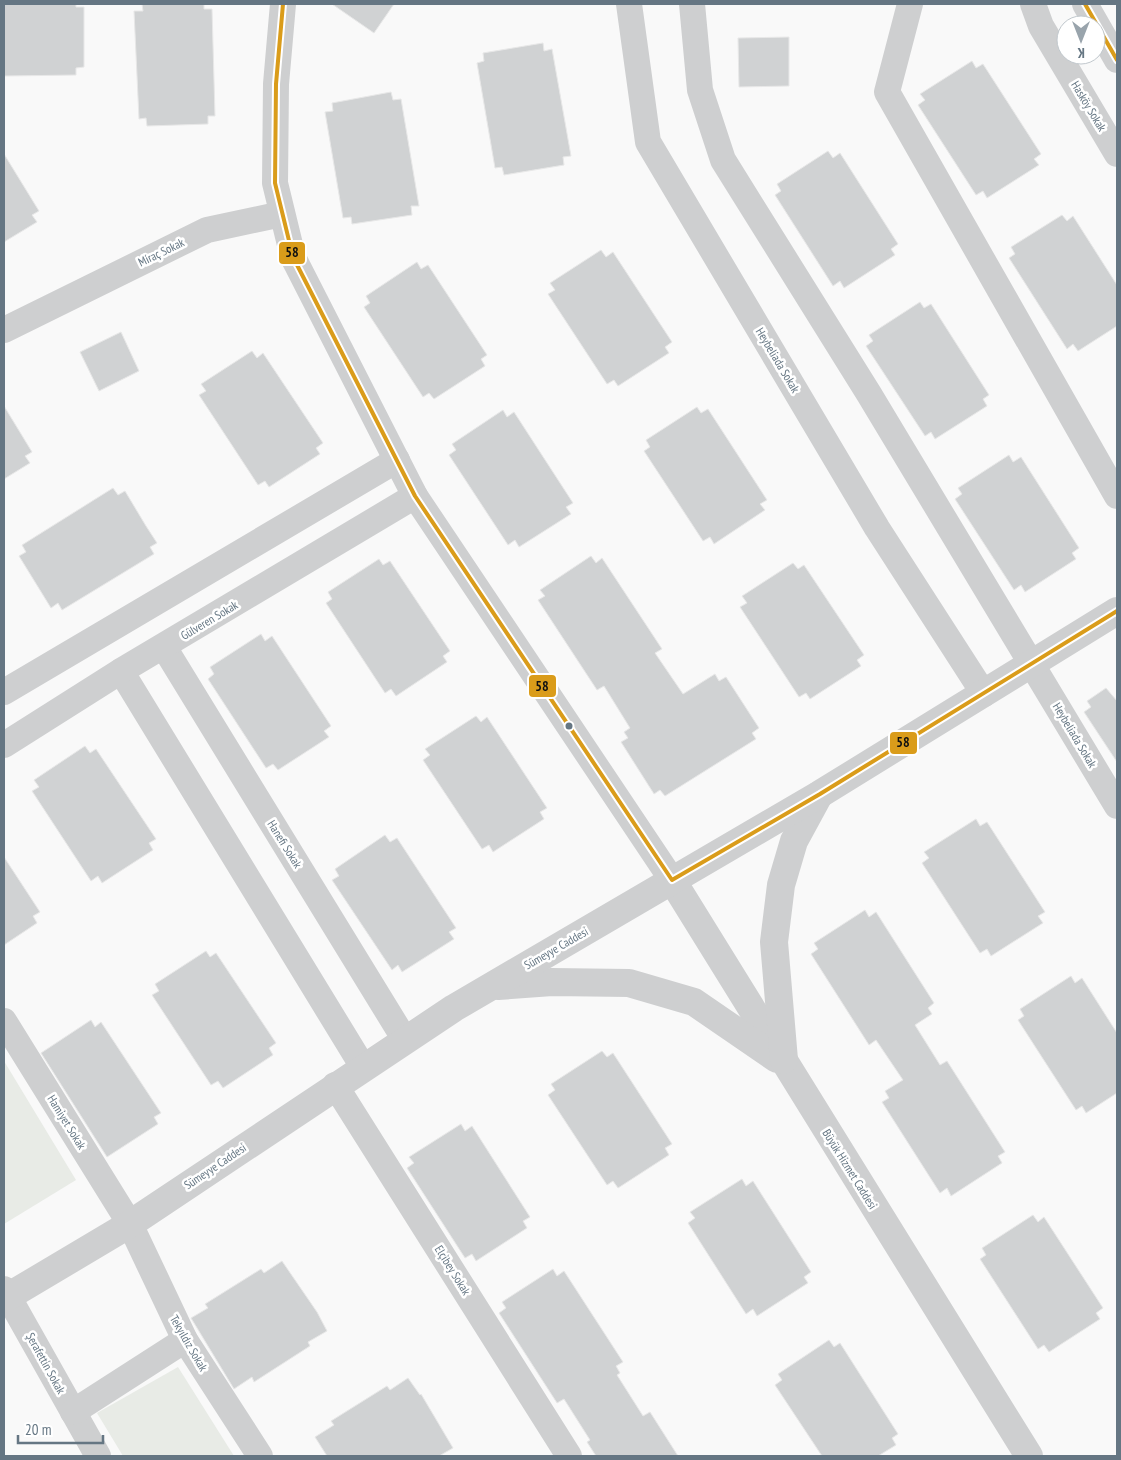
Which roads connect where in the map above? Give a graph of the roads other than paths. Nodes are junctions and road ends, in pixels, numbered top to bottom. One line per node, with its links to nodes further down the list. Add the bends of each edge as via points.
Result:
1 (283, 4): 9 (street, via 276,84 275,183)
2 (629, 4): 21 (street, Heybeliada Sokak, via 648,142 877,528)
3 (692, 4): 18 (street, Heybeliada Sokak, via 700,90 723,160)
4 (910, 4): 15 (street, via 887,92)
5 (1033, 4): 8 (street, Hasköy Sokak, via 1042,26)
6 (1085, 4): 7 (street)
7 (1117, 60)
8 (1117, 154)
9 (282, 214): 11 (street, Miraç Sokak, via 207,230); 13 (street, via 293,257)
10 (4, 308): 11 (street, Miraç Sokak)
11 (45, 308): 12 (street, Miraç Sokak)
12 (4, 330)
13 (398, 460): 14 (street); 20 (street)
14 (416, 496): 17 (street, Gülveren Sokak); 25 (street)
15 (1117, 496)
16 (1117, 611): 18 (street, Sümeyye Caddesi)
17 (164, 647): 19 (street, Gülveren Sokak); 28 (street, Hanefi Sokak)
18 (1034, 664): 21 (street, Sümeyye Caddesi); 24 (street, Heybeliada Sokak)
19 (121, 672): 22 (street, Gülveren Sokak); 30 (street)
20 (4, 692)
21 (984, 694): 23 (street, Sümeyye Caddesi)
22 (4, 745)
23 (820, 794): 25 (street, Sümeyye Caddesi); 29 (street, via 794,842 780,895 774,942)
24 (1117, 806)
25 (672, 880): 26 (street, Sümeyye Caddesi); 29 (street, Büyük Hizmet Caddesi)
26 (492, 986): 28 (street, Sümeyye Caddesi); 29 (street, via 629,982 694,1002)
27 (4, 1021): 32 (street, Hamiyet Sokak)
28 (405, 1040): 30 (street, Sümeyye Caddesi)
29 (784, 1064): 39 (street, Büyük Hizmet Caddesi)
30 (363, 1067): 31 (street, Sümeyye Caddesi)
31 (335, 1085): 32 (street, Sümeyye Caddesi); 38 (street, Elçibey Sokak)
32 (130, 1224): 33 (street, Sümeyye Caddesi); 34 (street, Tekyıldız Sokak)
33 (5, 1294): 35 (street, Şerafettin Sokak)
34 (185, 1340): 35 (street); 37 (street, Tekyıldız Sokak)
35 (73, 1412): 36 (street, Şerafettin Sokak)
36 (98, 1456)
37 (260, 1456)
38 (569, 1456)
39 (1029, 1456)

